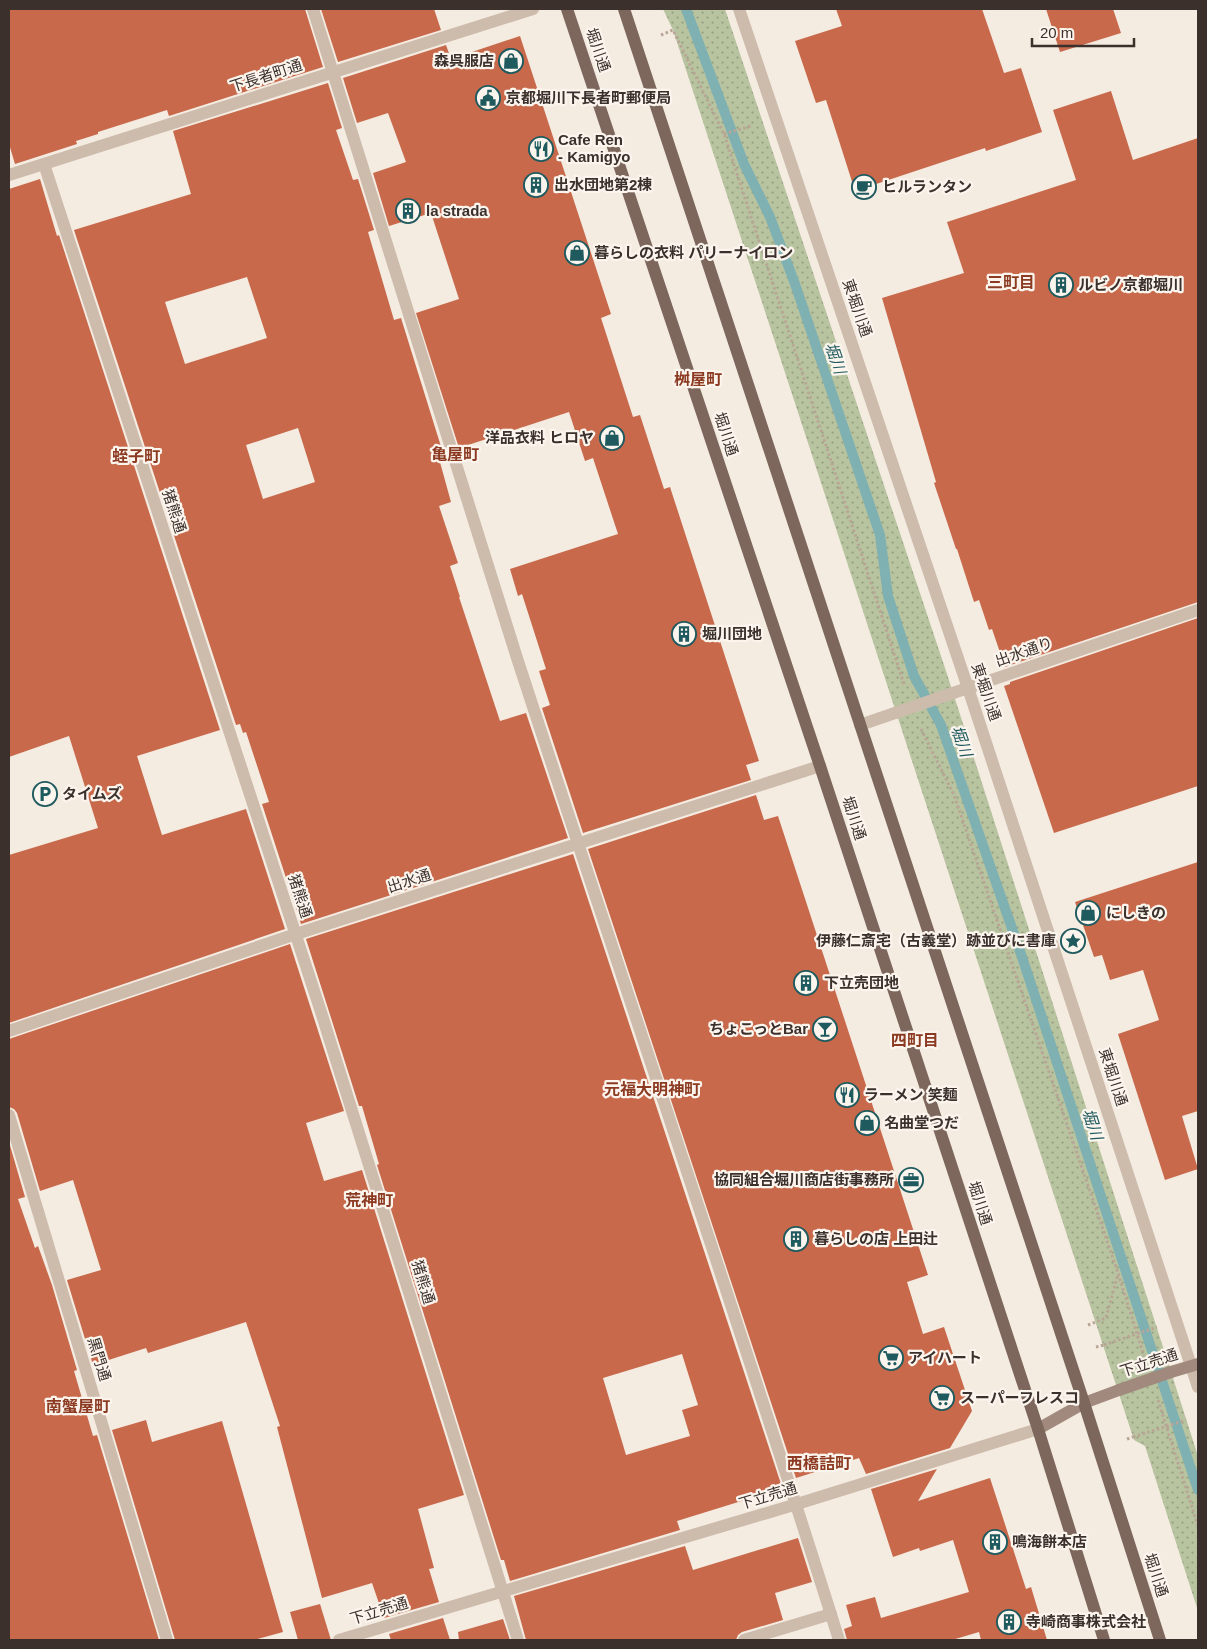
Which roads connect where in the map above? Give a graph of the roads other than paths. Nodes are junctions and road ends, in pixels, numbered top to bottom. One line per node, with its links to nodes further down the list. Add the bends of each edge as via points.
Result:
1 (313, 9): 6 (street)
2 (533, 9): 6 (street, 下長者町通)
3 (567, 9): 12 (main road, 堀川通)
4 (624, 9): 11 (main road, 堀川通)
5 (739, 9): 10 (street, 東堀川通)
6 (333, 72): 7 (street, 下長者町通); 13 (street, via 497,594)
7 (44, 164): 8 (street, 下長者町通); 14 (street, 猪熊通)
8 (9, 175)
9 (1198, 610): 10 (street, 出水通り)
10 (968, 688): 11 (street, 出水通り, bridge); 17 (street, 東堀川通)
11 (860, 725): 19 (main road, 堀川通)
12 (820, 766): 13 (street, 出水通); 20 (main road, 堀川通)
13 (580, 843): 14 (street, 出水通); 21 (street)
14 (296, 934): 15 (street, 出水通); 22 (street, 猪熊通)
15 (9, 1031)
16 (9, 1115): 24 (street, 黒門通)
17 (1195, 1365): 18 (street, 東堀川通); 19 (street, 下立売通, bridge)
18 (1198, 1387)
19 (1084, 1403): 20 (street, 下立売通); 30 (main road, 堀川通)
20 (1038, 1429): 21 (street, 下立売通); 29 (main road, 堀川通)
21 (797, 1504): 22 (street, 下立売通); 23 (street)
22 (503, 1592): 25 (street, 下立売通); 26 (street, 猪熊通)
23 (831, 1614): 27 (street); 28 (street)
24 (167, 1640)
25 (339, 1640)
26 (518, 1640)
27 (744, 1640)
28 (839, 1640)
29 (1104, 1640)
30 (1160, 1640)

